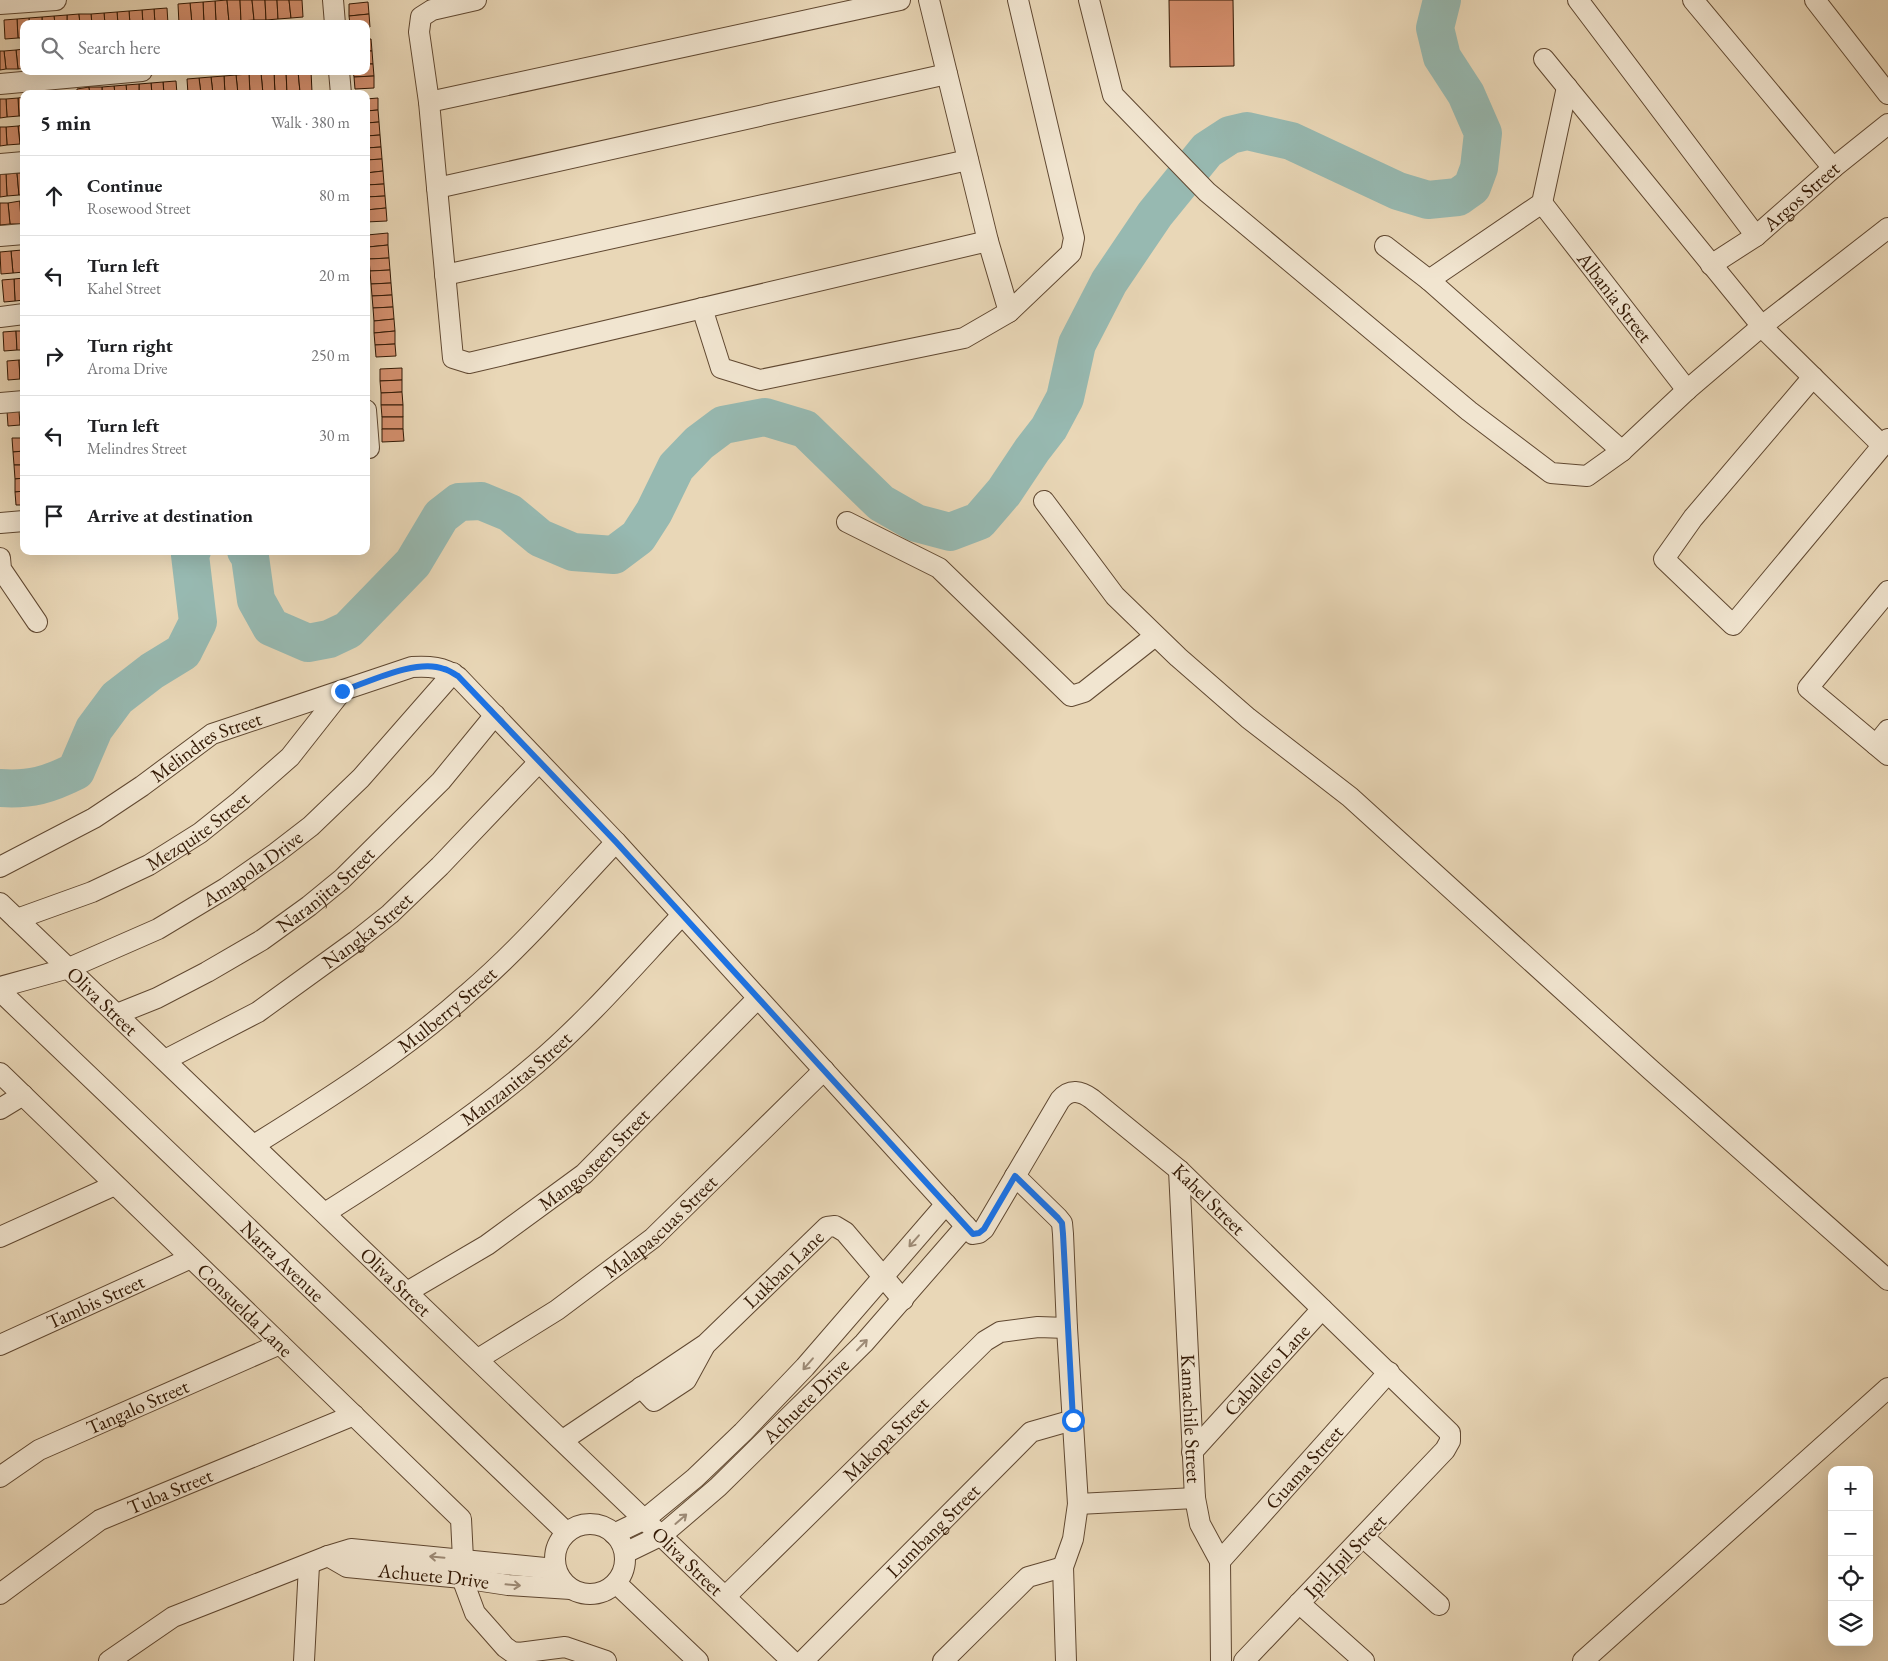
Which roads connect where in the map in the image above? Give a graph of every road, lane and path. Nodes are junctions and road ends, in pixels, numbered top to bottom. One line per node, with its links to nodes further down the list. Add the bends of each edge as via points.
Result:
1 (56, 0): 11 (street)
2 (333, 0): 12 (street)
3 (476, 0): 21 (street, via 432,10 421,17)
4 (900, 0): 21 (street)
5 (929, 0): 14 (street)
6 (1018, 0): 39 (street, via 1074,238 1071,254)
7 (1089, 0): 48 (street, via 1113,96 1207,192 1468,411 1551,473 1588,476)
8 (1693, 0): 26 (street)
9 (1815, 0): 20 (street)
10 (1586, 2): 32 (street)
11 (0, 4)
12 (335, 20)
13 (1544, 59): 18 (street)
14 (947, 74): 23 (street); 27 (street)
15 (98, 75): 17 (street)
16 (339, 75): 19 (street)
17 (0, 84)
18 (1567, 87): 28 (street); 35 (street)
19 (341, 90)
20 (1888, 94)
21 (429, 102): 27 (street)
22 (1888, 124): 26 (street, Argos Street)
23 (968, 160): 33 (street); 36 (street)
24 (20, 162): 25 (street)
25 (0, 164)
26 (1833, 168): 32 (street, Argos Street)
27 (437, 188): 36 (street)
28 (1542, 203): 37 (street); 44 (street, Albania Street)
29 (1888, 228): 42 (street)
30 (20, 234): 31 (street)
31 (0, 236)
32 (1756, 236): 35 (street, Argos Street)
33 (988, 241): 38 (street); 39 (street)
34 (1385, 246): 37 (street)
35 (1711, 264): 42 (street)
36 (445, 275): 38 (street, via 453,358 469,363)
37 (1429, 280): 48 (street)
38 (702, 308): 39 (street, via 721,368 760,380 964,338)
39 (1009, 312)
40 (20, 314): 41 (street)
41 (0, 317)
42 (1762, 326): 43 (street); 44 (street)
43 (1813, 377): 47 (street); 47 (street, via 1693,518 1664,559 1733,625)
44 (1687, 390): 48 (street)
45 (20, 401): 46 (street)
46 (0, 403)
47 (1885, 442)
48 (1622, 451)
49 (1044, 501): 56 (street, via 1115,596)
50 (20, 521): 52 (street)
51 (847, 522): 56 (street, via 939,568 1071,696 1084,692)
52 (0, 523)
53 (0, 558): 55 (street, via 1,570)
54 (1888, 592): 60 (street, via 1808,688)
55 (37, 622)
56 (1155, 636): 87 (street, via 1248,718 1350,797)
57 (453, 673): 58 (street, Melindres Street, via 444,668 412,667); 59 (street); 67 (street, Amapola Drive, via 361,778 311,826 276,853 158,930)
58 (342, 691): 63 (street, Melindres Street, via 212,734 94,818); 66 (street, Mezquite Street, via 290,757 200,833 149,865 92,892)
59 (495, 715): 61 (street); 71 (street, Naranjita Street, via 441,781 342,878 308,906 262,940 207,972)
60 (1884, 744)
61 (539, 762): 62 (street); 72 (street, Nangka Street, via 390,914 258,1012)
62 (616, 842): 65 (street); 77 (street, Mulberry Street, via 519,946 468,994 345,1088)
63 (0, 867)
64 (0, 903): 66 (street, Oliva Street)
65 (682, 915): 70 (street); 82 (street, Manzanitas Street, via 538,1063 407,1162)
66 (17, 919): 67 (street, Oliva Street)
67 (69, 968): 68 (street, Amapola Drive); 71 (street, Oliva Street)
68 (0, 987)
69 (0, 991): 106 (street, Narra Avenue)
70 (758, 998): 73 (street); 88 (street, Mangosteen Street, via 584,1174 487,1246)
71 (117, 1014): 72 (street, Oliva Street)
72 (165, 1060): 77 (street, Oliva Street)
73 (824, 1070): 81 (street); 94 (street, Malapascuas Street, via 653,1238 556,1310)
74 (0, 1073): 75 (street, Consuelda Lane)
75 (23, 1096): 76 (street); 80 (street, Consuelda Lane)
76 (0, 1108)
77 (254, 1145): 82 (street, Oliva Street)
78 (1179, 1170): 79 (street, Kahel Street, via 1092,1098 1075,1091 1060,1100); 90 (street, Kahel Street); 101 (street, Kamachile Street)
79 (1015, 1176): 83 (street, Kahel Street, via 984,1229 979,1233); 91 (street, via 1062,1223)
80 (115, 1185): 84 (street); 85 (street, Consuelda Lane)
81 (946, 1204): 83 (street); 86 (street, Achuete Drive, one-way to 86)
82 (325, 1213): 88 (street, Oliva Street)
83 (970, 1230): 89 (street, Achuete Drive)
84 (0, 1237)
85 (191, 1258): 92 (street, Tambis Street); 93 (street, Consuelda Lane)
86 (884, 1276): 89 (street); 99 (street, Lukban Lane, via 844,1232 835,1226 827,1227 706,1344); 105 (street, Achuete Drive, one-way to 105, via 743,1432 695,1478)
87 (1888, 1280)
88 (407, 1292): 94 (street, Oliva Street)
89 (903, 1300): 108 (street, Achuete Drive, one-way to 89, via 718,1487 864,1343)
90 (1322, 1309): 95 (street, Kahel Street); 101 (street, Caballero Lane)
91 (1067, 1328): 98 (street); 119 (street, Makopa Street, via 1038,1327 1000,1332 985,1342)
92 (0, 1344)
93 (280, 1344): 97 (street, Consuelda Lane); 102 (street, Tangalo Street, via 39,1450)
94 (478, 1359): 99 (street, Oliva Street)
95 (1389, 1372): 100 (street, Kahel Street, via 1450,1433); 111 (street, Guama Street)
96 (1888, 1388): 133 (street)
97 (354, 1415): 114 (street, Consuelda Lane, via 461,1518); 118 (street, Tuba Street, via 100,1520)
98 (1073, 1420): 104 (street); 127 (street, Lumbang Street, via 1031,1432)
99 (563, 1440): 105 (street, Oliva Street)
100 (1445, 1450): 109 (street, Ipil-Ipil Street)
101 (1192, 1452): 103 (street, Kamachile Street)
102 (0, 1477)
103 (1195, 1498): 104 (street); 111 (street, Kamachile Street, via 1200,1524)
104 (1078, 1504): 113 (street, via 1073,1539)
105 (645, 1518): 107 (street, Achuete Drive); 108 (street, Oliva Street)
106 (566, 1532): 107 (street, via 588,1524); 115 (street, via 555,1549)
107 (614, 1534): 110 (street)
108 (662, 1535): 110 (street, Achuete Drive); 119 (street, Oliva Street)
109 (1363, 1537): 120 (street, Ipil-Ipil Street); 121 (street)
110 (625, 1553): 116 (street, via 624,1571)
111 (1220, 1561): 130 (street, Kamachile Street)
112 (308, 1565): 114 (street, Achuete Drive, via 351,1549); 122 (street, Achuete Drive, via 173,1616); 123 (street)
113 (1063, 1567): 128 (street, via 1028,1577); 129 (street)
114 (462, 1569): 115 (street, Achuete Drive); 117 (street, Achuete Drive, one-way to 117, via 508,1585); 124 (street, Consuelda Lane, via 474,1613 512,1652 565,1647)
115 (555, 1570): 117 (street)
116 (616, 1583): 117 (street, via 595,1593 579,1593); 125 (street)
117 (571, 1589)
118 (0, 1594)
119 (726, 1596): 126 (street, Oliva Street)
120 (1299, 1603): 131 (street, Ipil-Ipil Street); 132 (street)
121 (1439, 1605)
122 (109, 1661)
123 (307, 1661)
124 (606, 1661)
125 (698, 1661)
126 (792, 1661)
127 (803, 1661)
128 (943, 1661)
129 (1066, 1661)
130 (1221, 1661)
131 (1244, 1661)
132 (1364, 1661)
133 (1584, 1661)

